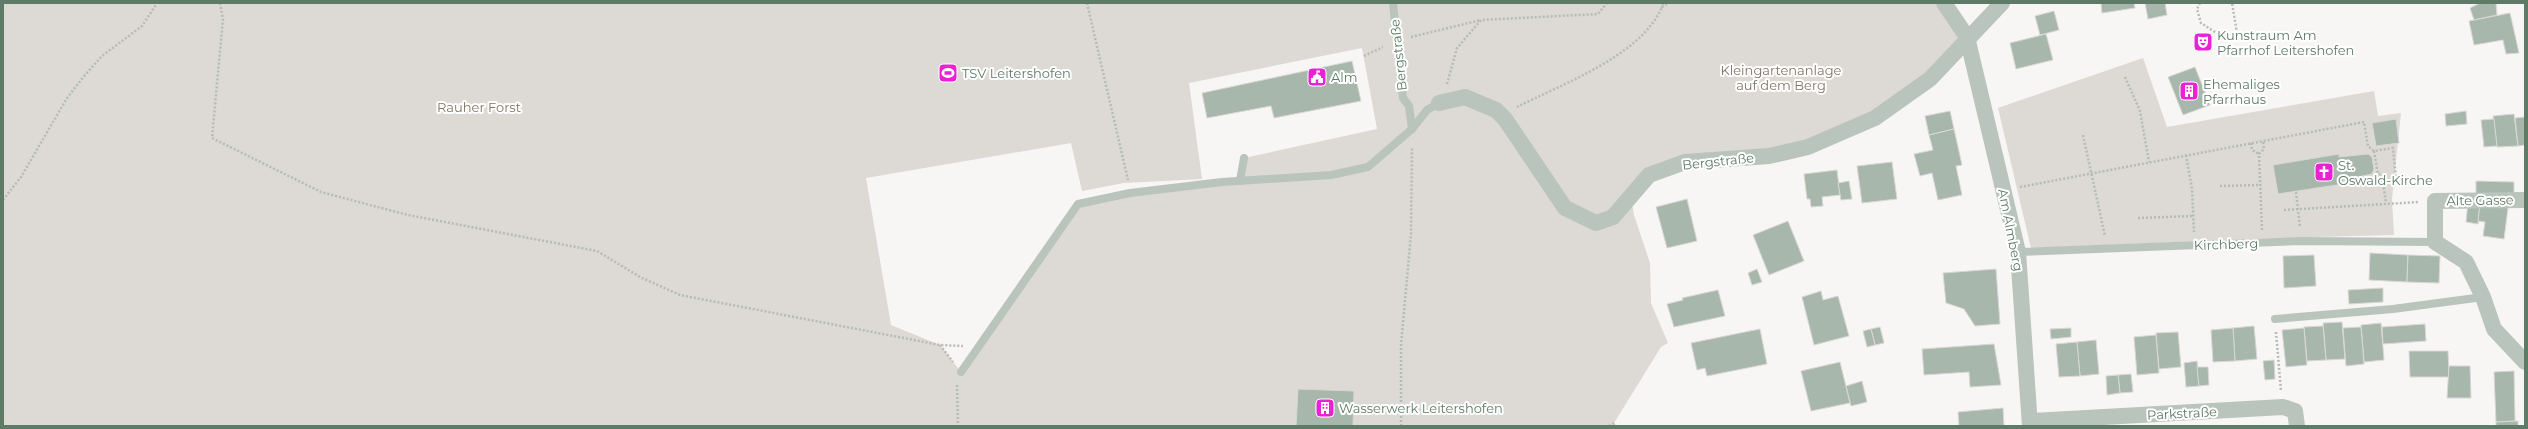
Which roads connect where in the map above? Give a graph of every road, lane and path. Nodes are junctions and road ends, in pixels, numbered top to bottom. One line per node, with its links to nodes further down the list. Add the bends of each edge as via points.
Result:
1 (157, 3): 38 (path, via 142,26 102,56 80,81 67,98 21,177)
2 (220, 3): 52 (path, via 223,19 212,138 321,192 408,215 597,251 640,277 680,295)
3 (1087, 3): 36 (path)
4 (1393, 3): 15 (lane, Bergstraße)
5 (1607, 3): 13 (path, via 1598,14)
6 (1663, 3): 12 (path)
7 (1668, 3): 12 (path)
8 (1944, 3): 14 (street)
9 (2002, 3): 14 (street, Bergstraße)
10 (2200, 3): 11 (path, via 2197,9 2201,24 2218,34 2237,33)
11 (2232, 3)
12 (1662, 7): 20 (path, via 1641,37 1603,63)
13 (1482, 20): 15 (path); 17 (path, via 1457,48)
14 (1967, 37): 20 (street, Bergstraße, via 1930,79 1875,118 1808,147 1769,156 1686,162 1649,175 1613,217 1596,223 1565,208); 35 (street, Am Almberg)
15 (1396, 41): 16 (path); 21 (lane, Bergstraße, via 1403,98 1409,106)
16 (1364, 56)
17 (1450, 68)
18 (2125, 77): 29 (path, via 2140,111)
19 (1439, 103): 20 (street, Bergstraße, via 1465,97 1496,110); 21 (lane, via 1427,110)
20 (1500, 115)
21 (1412, 129): 32 (lane, via 1368,167 1331,175); 60 (path, via 1411,234 1401,345)
22 (2083, 135): 30 (path)
23 (2264, 141): 24 (path); 25 (path, via 2364,122 2368,146); 26 (path, via 2264,148)
24 (2251, 143): 26 (path, via 2252,150); 27 (path)
25 (2374, 150): 31 (path, via 2393,148); 41 (path, via 2378,174 2382,175)
26 (2259, 154): 33 (path)
27 (2186, 156): 29 (path); 44 (path, via 2192,189 2193,216)
28 (1244, 158): 32 (lane)
29 (2150, 162): 30 (path)
30 (2090, 173): 35 (path); 48 (path)
31 (2396, 180)
32 (1240, 181): 36 (lane)
33 (2261, 185): 34 (path); 46 (path)
34 (2220, 186)
35 (2004, 190): 49 (street, Am Almberg)
36 (1130, 192): 53 (lane, via 1078,204)
37 (2296, 192): 42 (path)
38 (3, 200)
39 (2525, 200): 40 (street, Alte Gasse)
40 (2435, 201): 41 (path); 47 (street)
41 (2386, 203): 42 (path)
42 (2299, 209): 43 (path); 45 (path)
43 (2284, 210)
44 (2138, 218)
45 (2301, 241): 46 (lane, Kirchberg); 47 (lane, Kirchberg)
46 (2263, 242): 48 (lane, Kirchberg)
47 (2435, 242): 50 (street, via 2466,262)
48 (2108, 249): 49 (lane, Kirchberg)
49 (2018, 252): 58 (street, Am Almberg)
50 (2483, 297): 51 (lane, via 2393,309); 54 (street, via 2494,329)
51 (2275, 319): 56 (path)
52 (940, 345): 53 (path); 55 (path)
53 (980, 346): 55 (lane)
54 (2525, 362)
55 (962, 372): 59 (path, via 956,387)
56 (2283, 407): 58 (street, Parkstraße); 62 (street, via 2295,411)
57 (1614, 423): 61 (path)
58 (2030, 424)
59 (958, 426)
60 (1401, 426)
61 (1609, 426)
62 (2297, 426)

